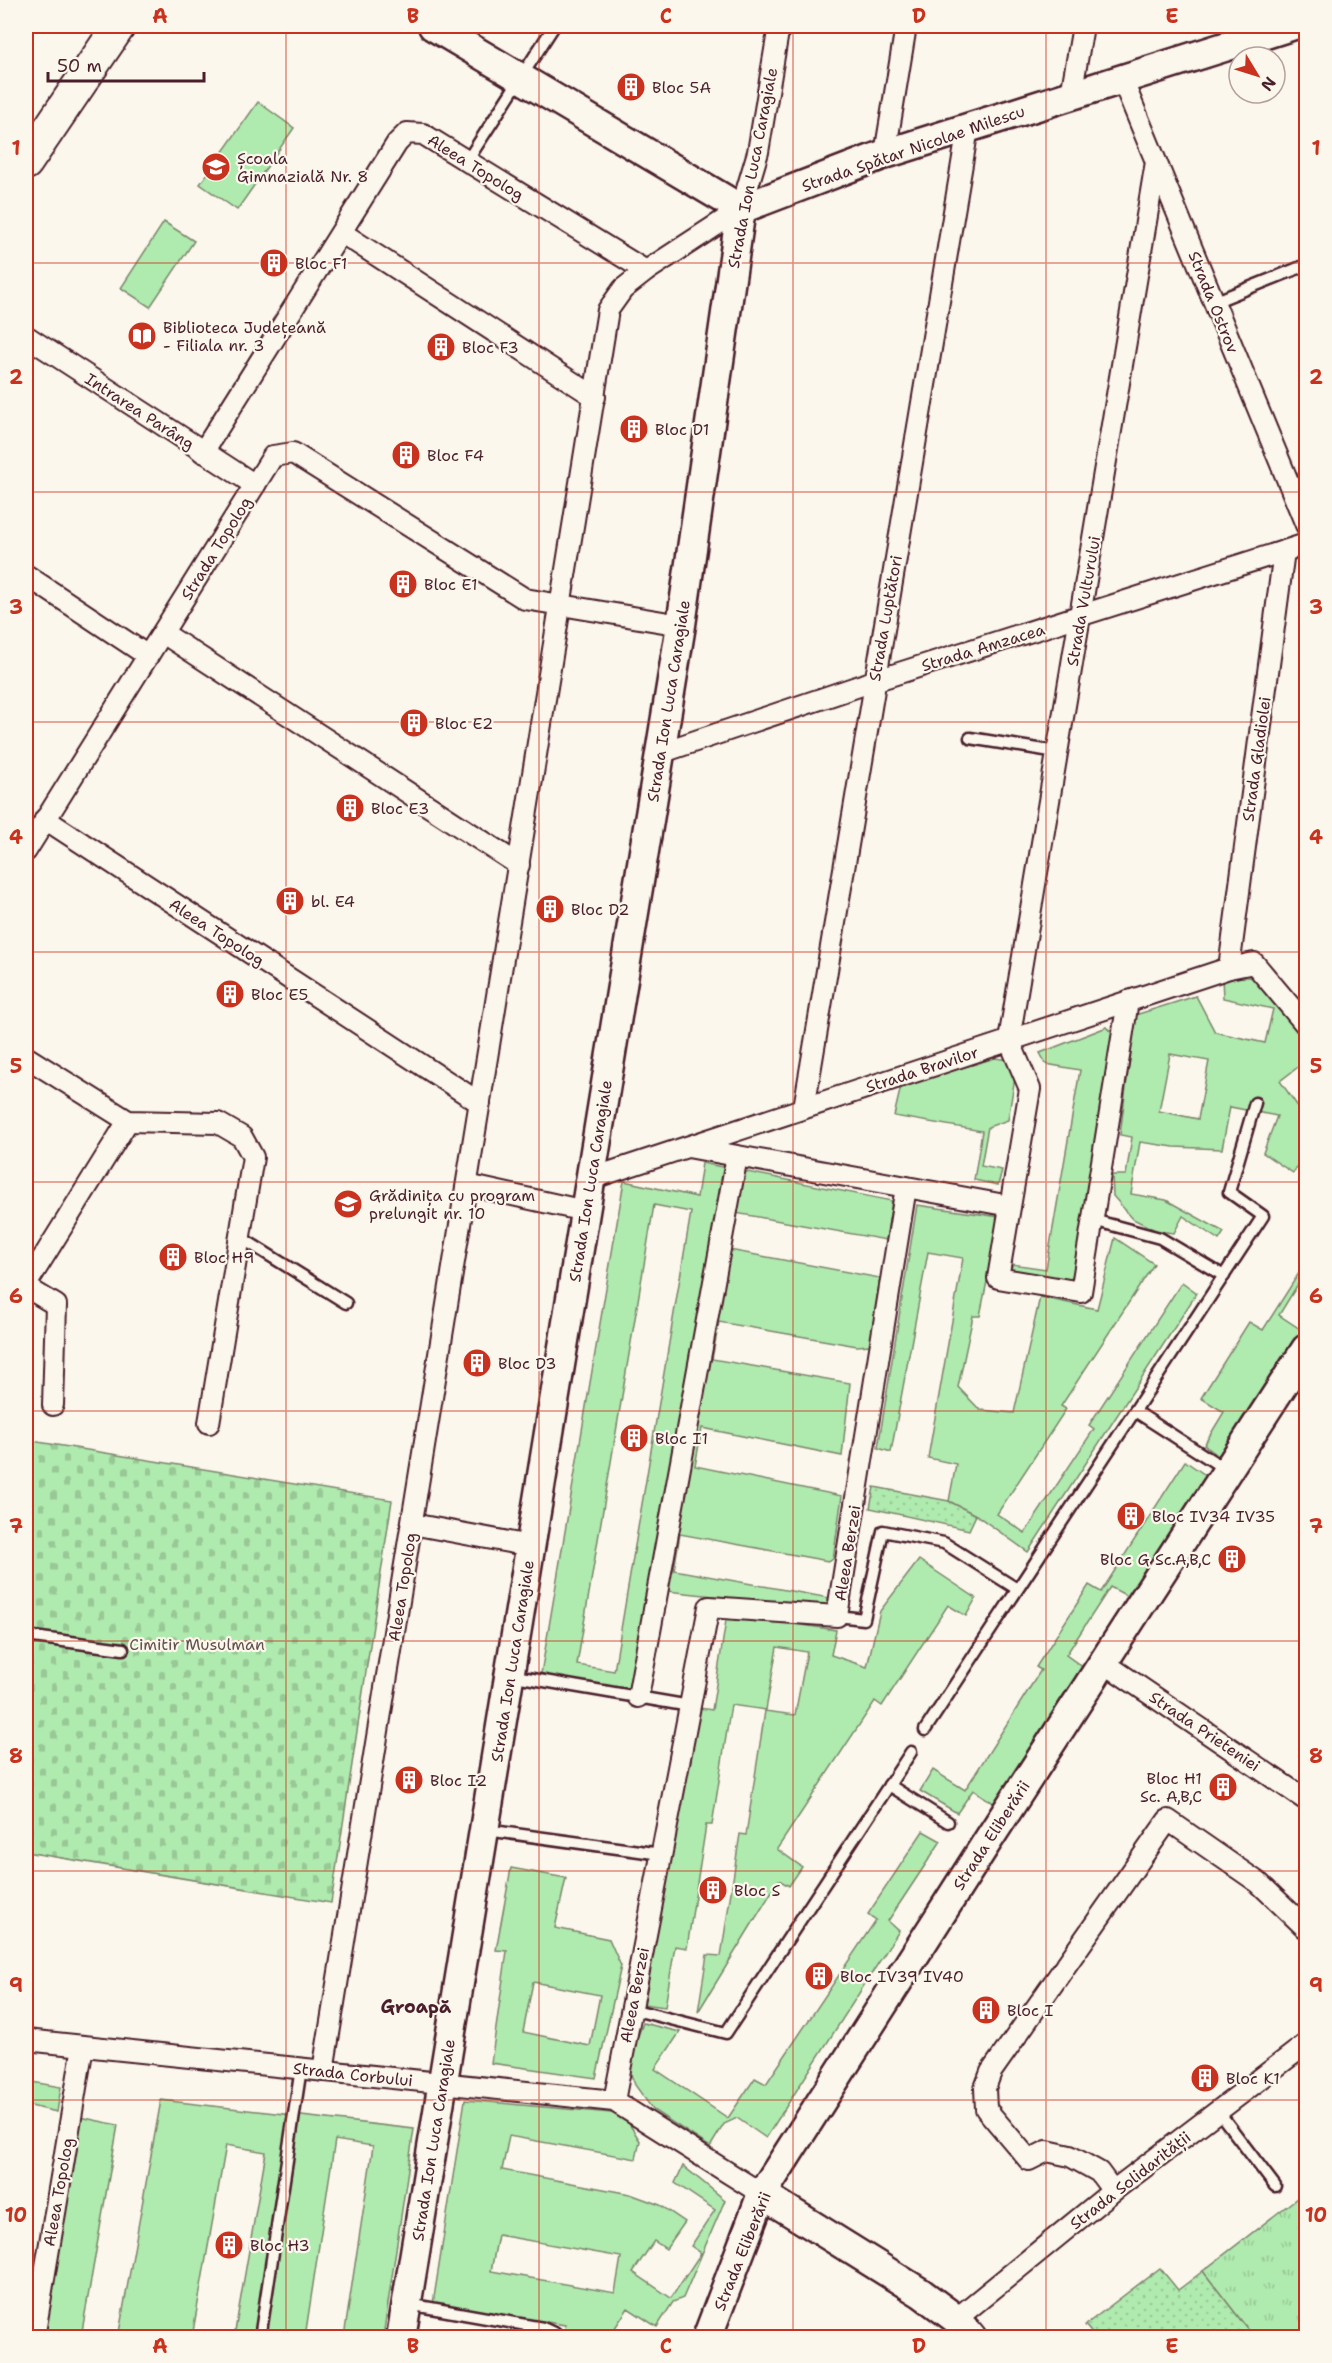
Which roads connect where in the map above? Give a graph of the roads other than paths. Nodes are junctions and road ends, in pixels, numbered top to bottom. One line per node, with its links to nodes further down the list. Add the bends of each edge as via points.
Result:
1 (112, 26): 13 (main road)
2 (119, 26): 13 (main road)
3 (433, 26): 10 (street)
4 (554, 26): 10 (lane)
5 (779, 26): 19 (street, Strada Ion Luca Caragiale, via 758,152)
6 (906, 26): 15 (street)
7 (1083, 26): 12 (street)
8 (1291, 26): 9 (street, Strada Spătar Nicolae Milescu)
9 (1260, 31): 11 (street, Strada Spătar Nicolae Milescu)
10 (520, 76): 16 (lane); 19 (street)
11 (1122, 79): 12 (street, Strada Spătar Nicolae Milescu); 17 (street, Strada Ostrov)
12 (1071, 95): 14 (street, Strada Spătar Nicolae Milescu)
13 (69, 96): 18 (main road)
14 (968, 128): 15 (street, Strada Spătar Nicolae Milescu); 37 (street, Strada Luptători)
15 (885, 154): 19 (street, Strada Spătar Nicolae Milescu)
16 (466, 161): 20 (street, Aleea Topolog, via 423,134 407,133); 22 (street, Aleea Topolog)
17 (1156, 162): 23 (street, Strada Ostrov); 33 (street, Strada Vulturului)
18 (26, 164)
19 (741, 209): 22 (street, Aleea Topolog); 34 (street, Strada Ion Luca Caragiale)
20 (342, 233): 25 (street); 26 (street, Aleea Topolog)
21 (1306, 265): 23 (lane)
22 (646, 271): 25 (street, Aleea Topolog, via 623,289 609,310)
23 (1214, 302): 28 (street, Strada Ostrov)
24 (26, 336): 26 (street, Intrarea Parâng)
25 (594, 397): 32 (street, Aleea Topolog)
26 (203, 452): 27 (street, Intrarea Parâng)
27 (255, 485): 32 (street, Strada Topolog, via 273,456 293,453 525,599); 35 (street, Strada Topolog)
28 (1306, 525)
29 (1306, 544): 30 (street, Strada Amzacea)
30 (1284, 551): 33 (street, Strada Amzacea); 44 (street, Strada Gladiolei)
31 (26, 575): 36 (street)
32 (561, 604): 34 (street); 43 (street, Aleea Topolog)
33 (1080, 617): 37 (street, Strada Amzacea); 39 (street, Strada Vulturului)
34 (681, 625): 40 (street, Strada Ion Luca Caragiale)
35 (163, 633): 36 (street, Strada Topolog); 43 (street)
36 (148, 656): 41 (street, Strada Topolog)
37 (874, 681): 40 (street, Strada Amzacea); 51 (street, Strada Luptători)
38 (970, 738): 39 (lane)
39 (1058, 752): 47 (street, Strada Vulturului)
40 (660, 753): 55 (street, Strada Ion Luca Caragiale)
41 (36, 827): 42 (street, Strada Topolog); 49 (street, Aleea Topolog)
42 (26, 851)
43 (519, 865): 49 (street, Aleea Topolog)
44 (1229, 968): 45 (street, Strada Bravilor); 46 (street, Strada Bravilor, via 1254,963)
45 (1128, 1001): 47 (street, Strada Bravilor); 60 (street)
46 (1306, 1025)
47 (1009, 1040): 51 (street, Strada Bravilor); 58 (street, via 1030,1089)
48 (26, 1057): 52 (street)
49 (480, 1103): 56 (street, Aleea Topolog)
50 (1255, 1103): 62 (lane, via 1229,1192 1263,1216)
51 (804, 1108): 53 (street, Strada Bravilor)
52 (128, 1121): 61 (street, via 218,1123 242,1137 253,1157); 63 (street)
53 (687, 1147): 54 (street); 55 (street, Strada Bravilor)
54 (737, 1156): 57 (street); 78 (street)
55 (590, 1179): 59 (street, Strada Ion Luca Caragiale)
56 (467, 1185): 59 (street); 70 (street, Aleea Topolog)
57 (906, 1187): 58 (street); 73 (street, Aleea Berzei)
58 (1010, 1206): 60 (street, via 998,1278 1081,1292)
59 (585, 1211): 71 (street, Strada Ion Luca Caragiale)
60 (1094, 1220): 62 (lane, via 1160,1238)
61 (240, 1237): 64 (lane); 68 (street)
62 (1224, 1276): 67 (lane)
63 (26, 1286): 66 (street, via 56,1305)
64 (346, 1303)
65 (1306, 1349): 69 (street, Strada Eliberării)
66 (53, 1404)
67 (1135, 1411): 69 (lane); 72 (lane)
68 (209, 1423)
69 (1228, 1471): 76 (street, Strada Eliberării)
70 (412, 1524): 71 (street); 93 (street, Aleea Topolog)
71 (530, 1546): 77 (street, Strada Ion Luca Caragiale)
72 (1017, 1589): 73 (lane, via 944,1543 882,1531 864,1619); 80 (lane)
73 (837, 1616): 79 (street, Aleea Berzei, via 710,1607)
74 (26, 1636): 75 (lane)
75 (123, 1648)
76 (1103, 1662): 83 (street, Strada Prieteniei); 99 (street, Strada Eliberării)
77 (509, 1675): 78 (lane); 85 (street, Strada Ion Luca Caragiale)
78 (638, 1697): 79 (lane)
79 (690, 1706): 86 (street, Aleea Berzei)
80 (925, 1730)
81 (911, 1752): 82 (lane)
82 (889, 1785): 84 (lane); 88 (lane, via 726,2033)
83 (1306, 1800)
84 (948, 1822)
85 (484, 1830): 86 (lane); 94 (street, Strada Ion Luca Caragiale)
86 (661, 1854): 88 (street, Aleea Berzei)
87 (1306, 1928): 98 (street, via 1259,1883 1168,1820 992,2072 985,2088 986,2109 1029,2160 1047,2151 1071,2156 1099,2172)
88 (632, 2008): 95 (street, Aleea Berzei)
89 (26, 2040): 91 (street, Strada Corbului)
90 (1306, 2044): 96 (street, Strada Solidarității)
91 (83, 2046): 92 (street, Strada Corbului); 102 (street, Aleea Topolog)
92 (301, 2068): 93 (street, Strada Corbului); 103 (lane)
93 (323, 2071): 94 (street, Strada Corbului)
94 (443, 2083): 95 (street, Strada Corbului); 100 (street, Strada Ion Luca Caragiale)
95 (614, 2101): 99 (street, Strada Corbului)
96 (1218, 2111): 97 (lane); 98 (street, Strada Solidarității)
97 (1275, 2186)
98 (1113, 2191): 101 (street, Strada Solidarității)
99 (762, 2194): 101 (street, via 921,2293); 106 (street, Strada Eliberării)
100 (406, 2304): 104 (street, Strada Ion Luca Caragiale); 105 (lane, via 543,2328)
101 (964, 2328)
102 (34, 2337)
103 (260, 2337)
104 (401, 2337)
105 (558, 2337)
106 (707, 2337)

